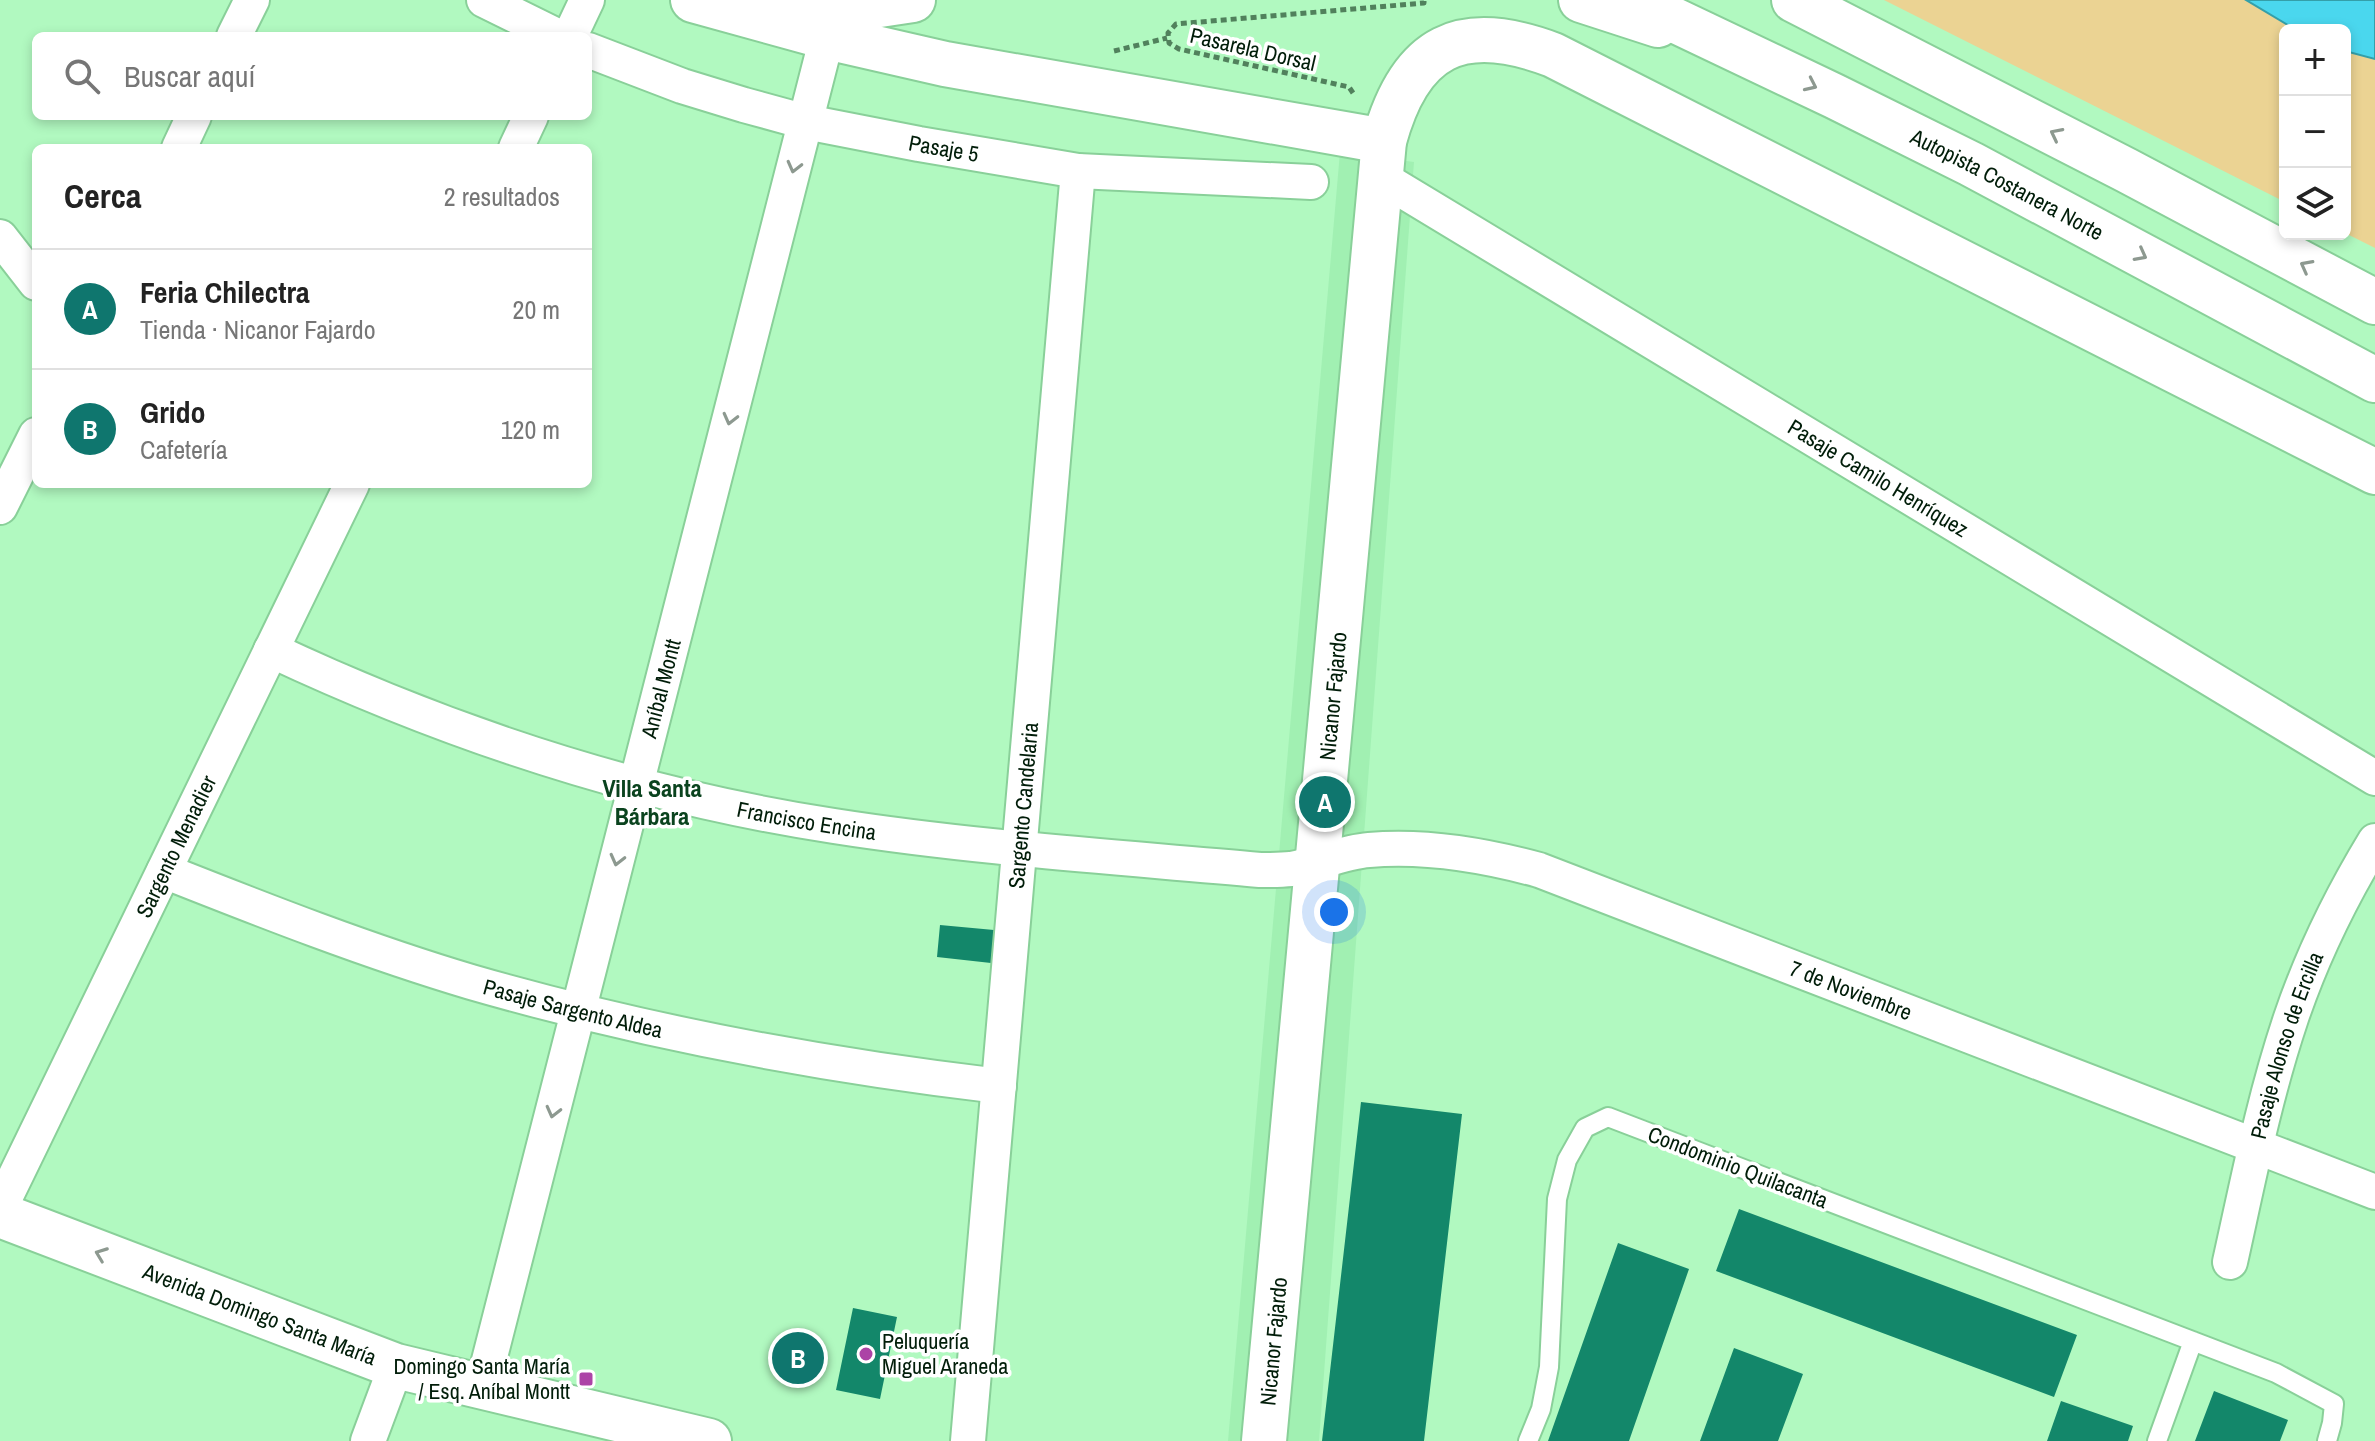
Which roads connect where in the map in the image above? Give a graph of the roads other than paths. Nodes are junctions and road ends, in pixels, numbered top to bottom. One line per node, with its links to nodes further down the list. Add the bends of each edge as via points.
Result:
1 (252, 0): 10 (street)
2 (484, 0): 11 (street)
3 (587, 0): 12 (street)
4 (693, 0): 9 (main road)
5 (913, 0): 9 (main road, via 806,16)
6 (1581, 0): 14 (main road)
7 (1632, 0): 14 (main road, Autopista Costanera Norte)
8 (1794, 0): 26 (main road, one-way to 8)
9 (738, 10): 13 (main road)
10 (236, 32)
11 (549, 32)
12 (572, 32)
13 (827, 37): 18 (street, Aníbal Montt); 21 (main road)
14 (1740, 51): 27 (main road, Autopista Costanera Norte, one-way to 27, via 1971,164)
15 (592, 52): 18 (street, Pasaje 5, via 682,86)
16 (192, 120): 19 (street)
17 (529, 120): 20 (street)
18 (806, 122): 22 (street, Pasaje 5); 34 (street, Aníbal Montt, one-way to 34)
19 (181, 144)
20 (518, 144)
21 (1382, 159): 29 (main road, Nicanor Fajardo, via 1390,118 1402,94 1438,53 1481,39 1529,46); 33 (street, Pasaje Camilo Henríquez); 37 (main road, Nicanor Fajardo)
22 (1078, 171): 23 (street, Pasaje 5); 36 (street, Sargento Candelaria)
23 (1311, 182)
24 (0, 237): 25 (street)
25 (32, 278)
26 (2375, 302)
27 (2375, 380)
28 (32, 443): 31 (street)
29 (2375, 472)
30 (350, 488): 32 (street, Sargento Menadier)
31 (0, 507)
32 (271, 650): 34 (street, Francisco Encina, via 451,727); 38 (street, Sargento Menadier)
33 (2375, 778)
34 (637, 785): 36 (street, Francisco Encina, via 831,826); 39 (street, Aníbal Montt, one-way to 39)
35 (2375, 841): 41 (street, Pasaje Alonso de Ercilla, via 2312,962)
36 (1019, 848): 37 (street, Francisco Encina, via 1260,870 1293,869); 40 (street, Sargento Candelaria)
37 (1317, 861): 41 (street, 7 de Noviembre, via 1370,849 1438,851 1539,870); 52 (main road, Nicanor Fajardo)
38 (164, 871): 39 (street, Pasaje Sargento Aldea, via 364,947); 43 (street, Sargento Menadier)
39 (579, 1011): 40 (street, Pasaje Sargento Aldea, via 794,1057); 48 (street, Aníbal Montt, one-way to 48)
40 (999, 1086): 51 (street, Sargento Candelaria)
41 (2256, 1146): 42 (street, 7 de Noviembre); 45 (street, Pasaje Alonso de Ercilla)
42 (2375, 1192)
43 (0, 1208)
44 (0, 1215): 47 (main road, Avenida Domingo Santa María, one-way to 44)
45 (2230, 1262)
46 (2193, 1341): 53 (lane, Condominio Quilacanta, via 1608,1117 1585,1128 1567,1160 1557,1199 1549,1367); 54 (lane); 55 (lane, Condominio Quilacanta, via 2276,1373 2334,1404)
47 (396, 1366): 48 (main road, Avenida Domingo Santa María); 49 (street)
48 (482, 1388): 50 (main road, Avenida Domingo Santa María, via 593,1421)
49 (368, 1441)
50 (709, 1441)
51 (968, 1441)
52 (1264, 1441)
53 (1528, 1441)
54 (2157, 1441)
55 (2327, 1441)

